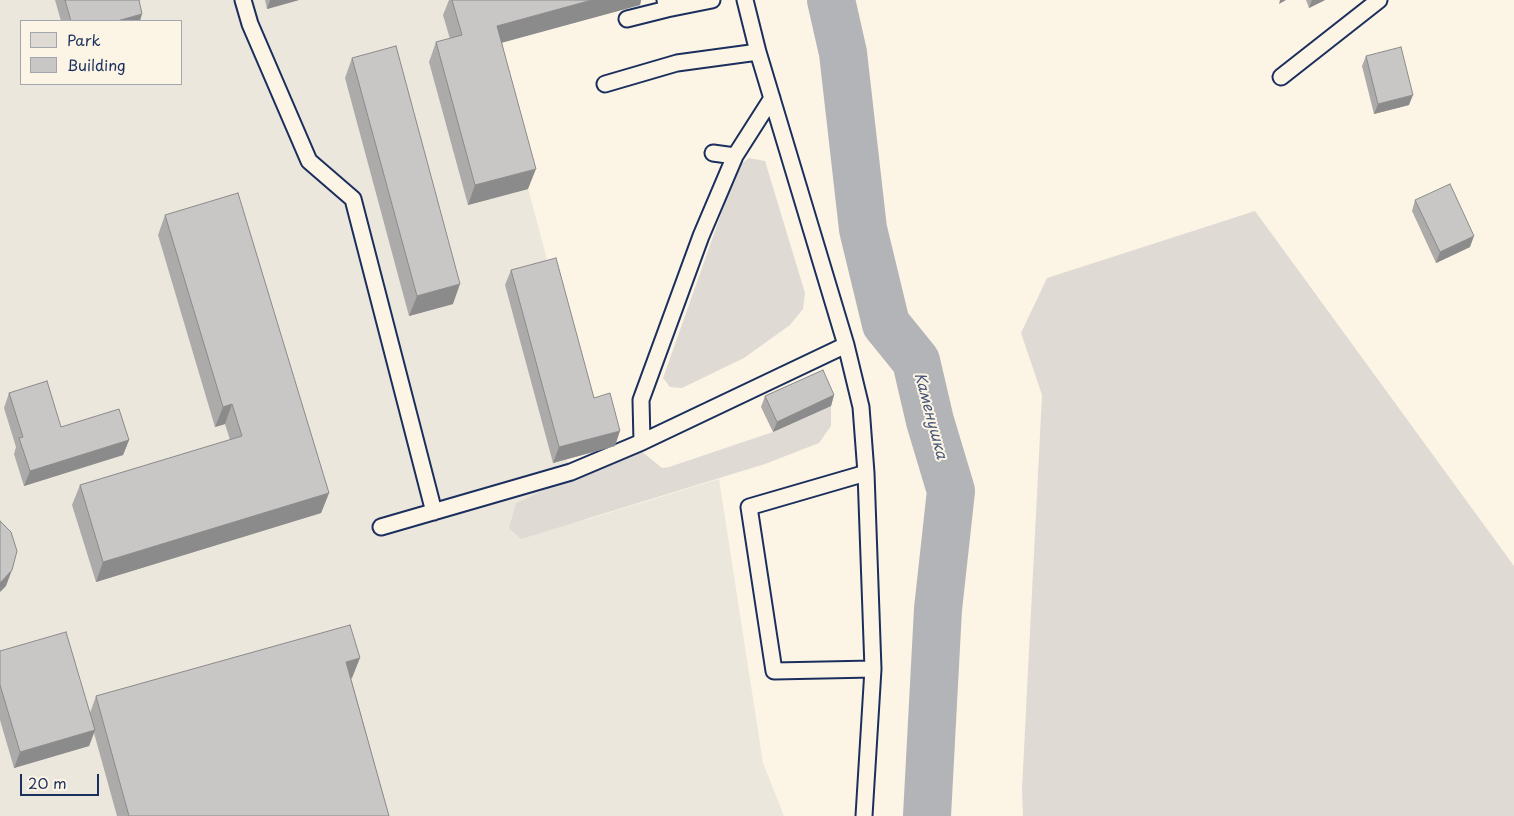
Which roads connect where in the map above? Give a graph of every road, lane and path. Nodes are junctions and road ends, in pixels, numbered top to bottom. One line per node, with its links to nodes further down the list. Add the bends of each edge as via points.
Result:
1 (243, 0): 16 (lane, via 250,24 309,161 353,199)
2 (712, 0): 5 (lane)
3 (745, 0): 7 (lane)
4 (1379, 0): 8 (lane)
5 (666, 5): 6 (lane)
6 (627, 19)
7 (758, 52): 9 (lane, via 677,63); 10 (lane)
8 (1281, 77)
9 (605, 84)
10 (772, 98): 12 (lane); 13 (lane)
11 (713, 154): 12 (lane)
12 (735, 156): 14 (lane, via 701,236 642,400)
13 (846, 345): 14 (lane); 15 (lane, via 861,407)
14 (642, 442): 16 (lane, via 571,472)
15 (866, 473): 18 (lane); 18 (lane, via 749,507 774,670)
16 (434, 512): 17 (lane)
17 (381, 528)
18 (873, 669): 19 (lane)
19 (864, 816)

